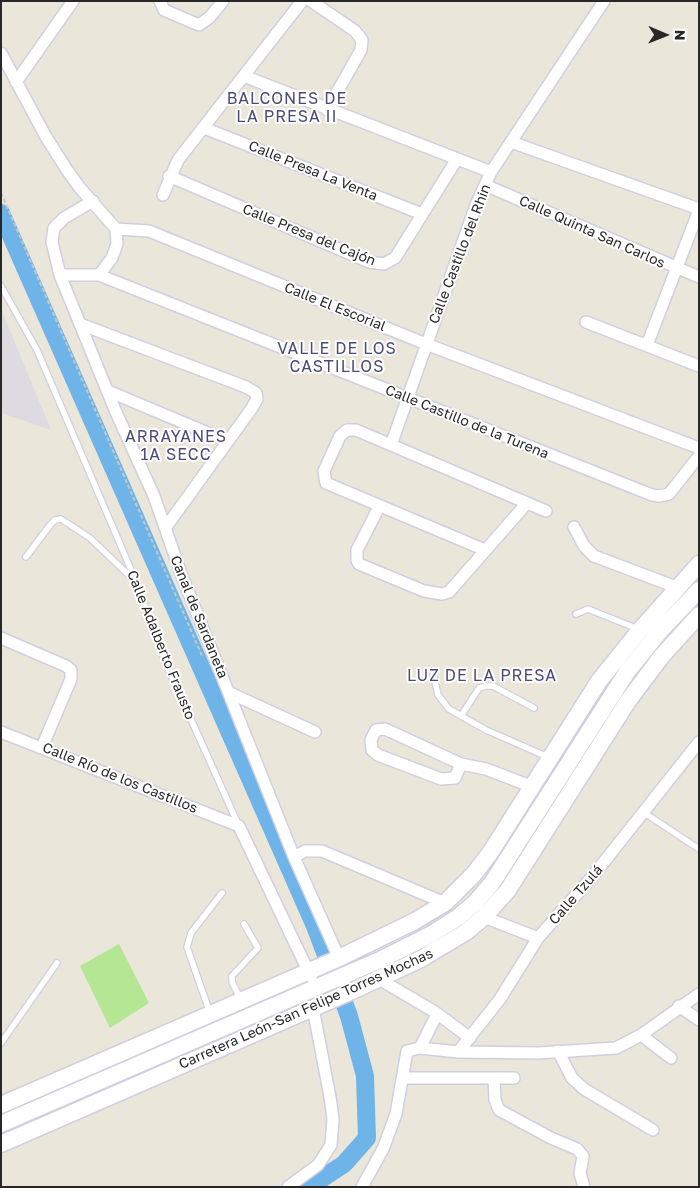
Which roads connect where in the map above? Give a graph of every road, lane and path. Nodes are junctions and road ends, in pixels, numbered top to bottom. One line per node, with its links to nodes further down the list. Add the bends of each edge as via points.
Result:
1 (73, 1): 9 (street)
2 (160, 1): 3 (street, via 164,10 199,25)
3 (222, 1)
4 (302, 1): 8 (street)
5 (311, 1): 10 (street, via 355,31 362,40 361,50)
6 (604, 1): 12 (street, Calle Castillo del Rhin)
7 (1, 52): 9 (street)
8 (244, 76): 10 (street); 11 (street)
9 (16, 82): 19 (street, via 67,170)
10 (327, 110): 13 (street)
11 (204, 128): 15 (street); 21 (street, Calle Presa La Venta)
12 (511, 142): 14 (street, Calle Castillo del Rhin); 20 (street)
13 (457, 159): 14 (street); 21 (street, Calle Presa del Cajón)
14 (491, 172): 16 (street, Calle Castillo del Rhin)
15 (169, 176): 18 (street); 21 (street, Calle Presa del Cajón, via 377,264 395,258)
16 (485, 185): 23 (street, Calle Quinta San Carlos); 30 (street, Calle Castillo del Rhin)
17 (1, 192): 55 (path)
18 (163, 194)
19 (93, 201): 22 (street); 24 (street, Canal de Sardaneta, via 58,222 52,236)
20 (699, 210): 23 (street)
21 (422, 214)
22 (116, 229): 25 (street, via 117,244 112,258); 30 (street, Calle El Escorial, via 149,231)
23 (675, 268): 26 (street, Calle Quinta San Carlos); 31 (street)
24 (60, 275): 25 (street); 29 (street, Canal de Sardaneta)
25 (99, 275): 34 (street, Calle Castillo de la Turena)
26 (699, 277)
27 (1, 286): 47 (lane, Calle Adalberto Frausto, via 37,350)
28 (586, 322): 31 (street)
29 (80, 324): 33 (street, Canal de Sardaneta); 35 (street, via 253,390 256,399 252,408)
30 (426, 344): 34 (street, Calle Castillo del Rhin); 37 (street, Calle El Escorial)
31 (647, 345): 32 (street)
32 (699, 366)
33 (108, 391): 35 (street); 42 (street, Canal de Sardaneta)
34 (407, 398): 36 (street, Calle Castillo del Rhin); 38 (street, Calle Castillo de la Turena, via 652,495 669,494)
35 (227, 441): 42 (street)
36 (390, 445): 39 (street); 40 (street, via 356,430 347,430 337,440 324,471 324,479 329,485)
37 (699, 448)
38 (699, 456)
39 (526, 503): 41 (street); 44 (street)
40 (379, 507): 44 (street); 44 (street, via 358,550 357,560 363,567 424,591 446,594)
41 (546, 510)
42 (166, 527): 58 (street, Canal de Sardaneta, via 182,576)
43 (574, 527): 48 (street, via 584,546 594,556)
44 (485, 550)
45 (26, 558): 47 (lane, via 50,525 61,520 90,538)
46 (698, 567): 48 (main road)
47 (137, 583): 69 (lane, Calle Adalberto Frausto, via 167,666)
48 (676, 587): 53 (main road)
49 (699, 590): 81 (main road, via 627,672 492,883 475,903 430,935)
50 (699, 604): 57 (main road, via 658,652)
51 (576, 614): 53 (lane, via 588,609)
52 (699, 615): 57 (main road, Carretera León-San Felipe Torres Mochas)
53 (640, 630): 65 (main road, via 598,681)
54 (1, 638): 64 (street, via 71,670 71,679)
55 (203, 658)
56 (433, 673): 60 (lane, via 443,703)
57 (646, 676): 74 (main road, Carretera León-San Felipe Torres Mochas, via 520,873)
58 (230, 693): 62 (street); 71 (street, Canal de Sardaneta)
59 (534, 708): 60 (lane, via 493,686 486,686 480,688)
60 (461, 716): 65 (lane)
61 (1, 732): 64 (street, Calle Río de los Castillos)
62 (316, 732)
63 (699, 742): 68 (street, Calle Tzulá)
64 (42, 747): 69 (street, Calle Río de los Castillos)
65 (551, 758): 67 (main road)
66 (461, 764): 66 (street, via 385,729 376,730 371,740 372,750 378,756 441,778 455,778); 67 (street, via 486,769)
67 (533, 787): 73 (main road, via 479,868)
68 (643, 812): 70 (lane); 76 (street, Calle Tzulá)
69 (238, 826): 79 (street, Calle Adalberto Frausto)
70 (699, 849)
71 (294, 858): 73 (street, via 305,851 322,851); 77 (street, Canal de Sardaneta)
72 (222, 893): 86 (lane, via 191,933 187,947)
73 (445, 903): 77 (main road, via 415,922)
74 (484, 917): 76 (street); 80 (main road, Carretera León-San Felipe Torres Mochas, via 444,946)
75 (244, 924): 83 (lane, via 258,948 232,976)
76 (538, 938): 90 (street, Calle Tzulá, via 500,999)
77 (337, 959): 79 (main road)
78 (57, 962): 91 (lane)
79 (312, 969): 81 (street, Calle Adalberto Frausto); 83 (main road)
80 (378, 979): 84 (main road, Carretera León-San Felipe Torres Mochas); 87 (street)
81 (320, 986): 84 (street, Calle Adalberto Frausto); 100 (main road)
82 (699, 994): 85 (street)
83 (241, 1000): 86 (main road)
84 (322, 1004): 102 (main road, Carretera León-San Felipe Torres Mochas); 103 (street, Calle Adalberto Frausto, via 333,1119 331,1144 318,1165)
85 (680, 1006): 88 (street); 89 (street)
86 (210, 1014): 99 (main road)
87 (437, 1014): 90 (street); 92 (street)
88 (699, 1020)
89 (641, 1035): 93 (street, via 616,1048); 95 (street)
90 (470, 1038): 94 (street, Calle Tzulá)
91 (1, 1043)
92 (420, 1048): 94 (street); 96 (street, via 407,1051)
93 (558, 1051): 94 (street); 101 (street, via 572,1078 584,1089)
94 (458, 1052)
95 (671, 1058)
96 (403, 1078): 97 (street); 104 (street, via 383,1149)
97 (494, 1078): 98 (street); 105 (street, via 495,1100 500,1110 577,1149 583,1156 580,1173)
98 (514, 1078)
99 (1, 1105)
100 (1, 1124)
101 (653, 1130)
102 (1, 1144)
103 (288, 1187)
104 (362, 1187)
105 (584, 1187)

